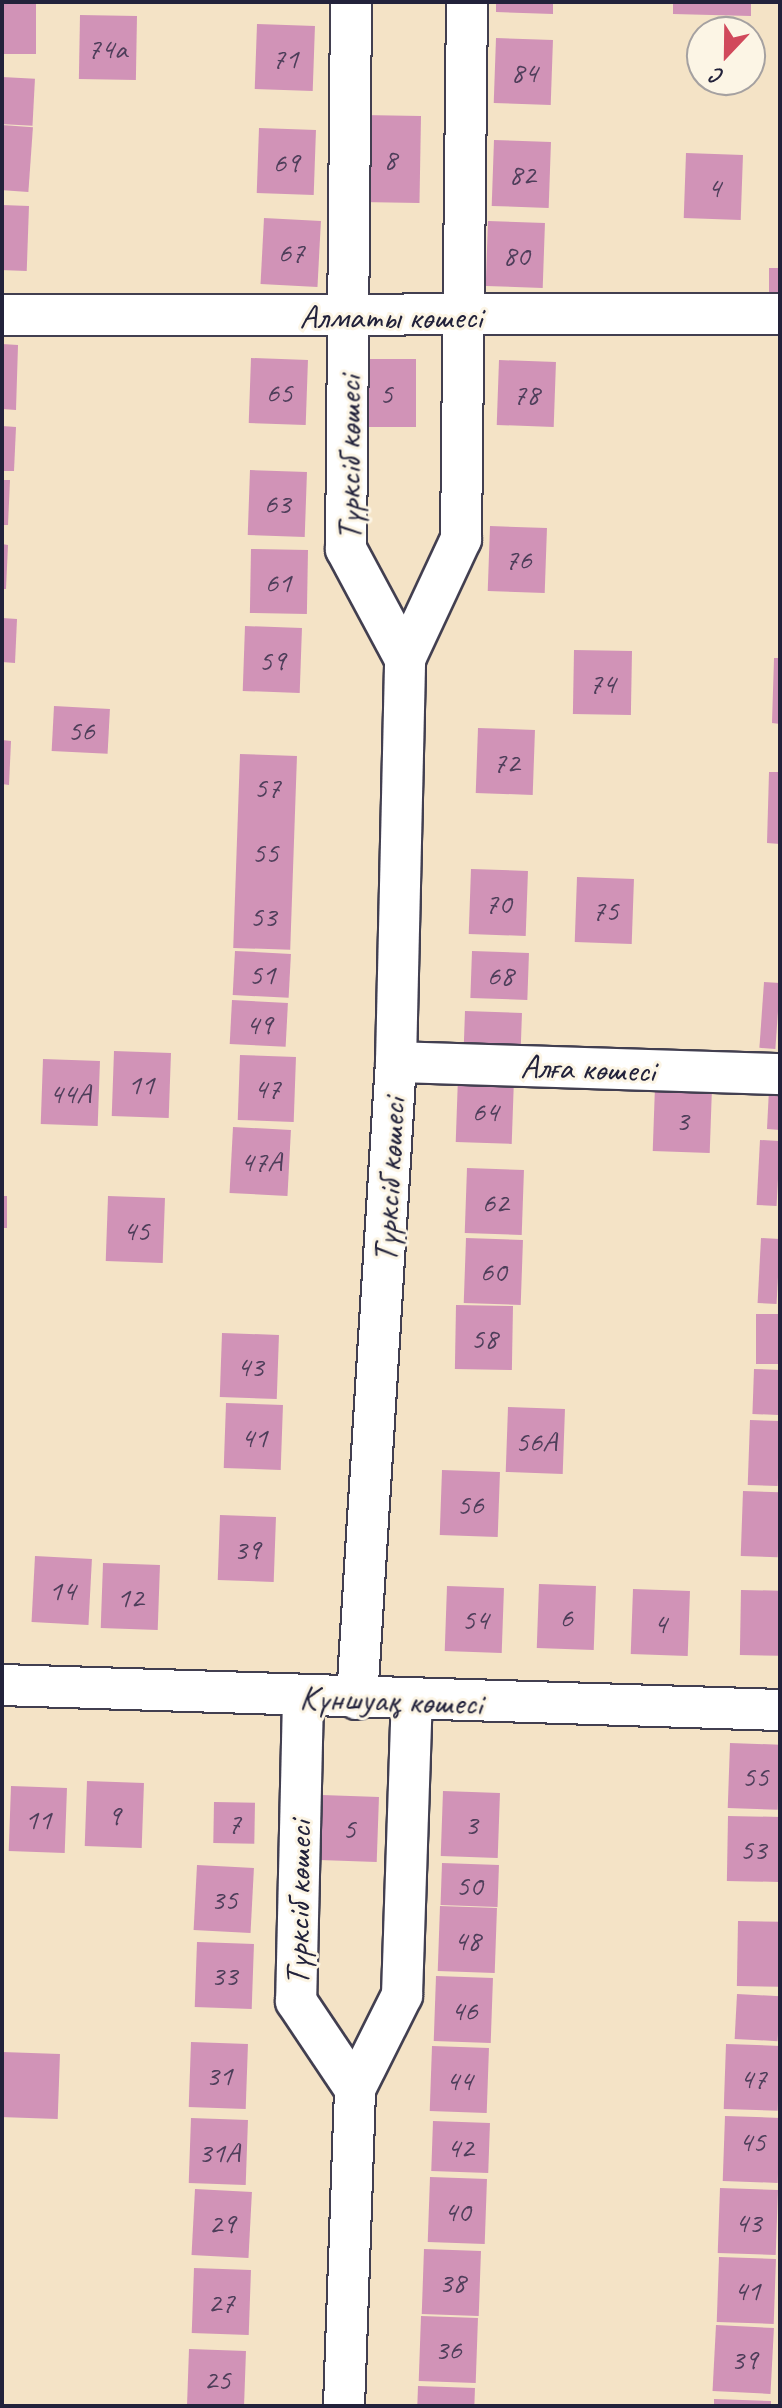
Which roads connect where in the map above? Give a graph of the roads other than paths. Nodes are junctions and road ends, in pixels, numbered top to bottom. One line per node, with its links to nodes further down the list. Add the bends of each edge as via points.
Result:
1 (351, 2): 6 (street, Түрксіб көшесі)
2 (467, 2): 5 (street, Түрксіб көшесі)
3 (780, 314): 5 (street, Алматы көшесі)
4 (2, 315): 6 (street, Алматы көшесі)
5 (466, 317): 6 (street, Алматы көшесі); 7 (street, Түрксіб көшесі, via 461,539)
6 (349, 318): 7 (street, Түрксіб көшесі, via 346,549)
7 (405, 659): 8 (street, Түрксіб көшесі)
8 (396, 1062): 9 (street, Алға көшесі); 12 (street, Түрксіб көшесі)
9 (780, 1074)
10 (2, 1685): 11 (street, Күншуақ көшесі)
11 (303, 1698): 12 (street, Күншуақ көшесі); 15 (street, Түрксіб көшесі, via 296,2001)
12 (357, 1699): 13 (street, Күншуақ көшесі)
13 (412, 1701): 14 (street, Күншуақ көшесі); 15 (street, via 402,1995)
14 (780, 1710)
15 (355, 2089): 16 (street)
16 (344, 2406)

